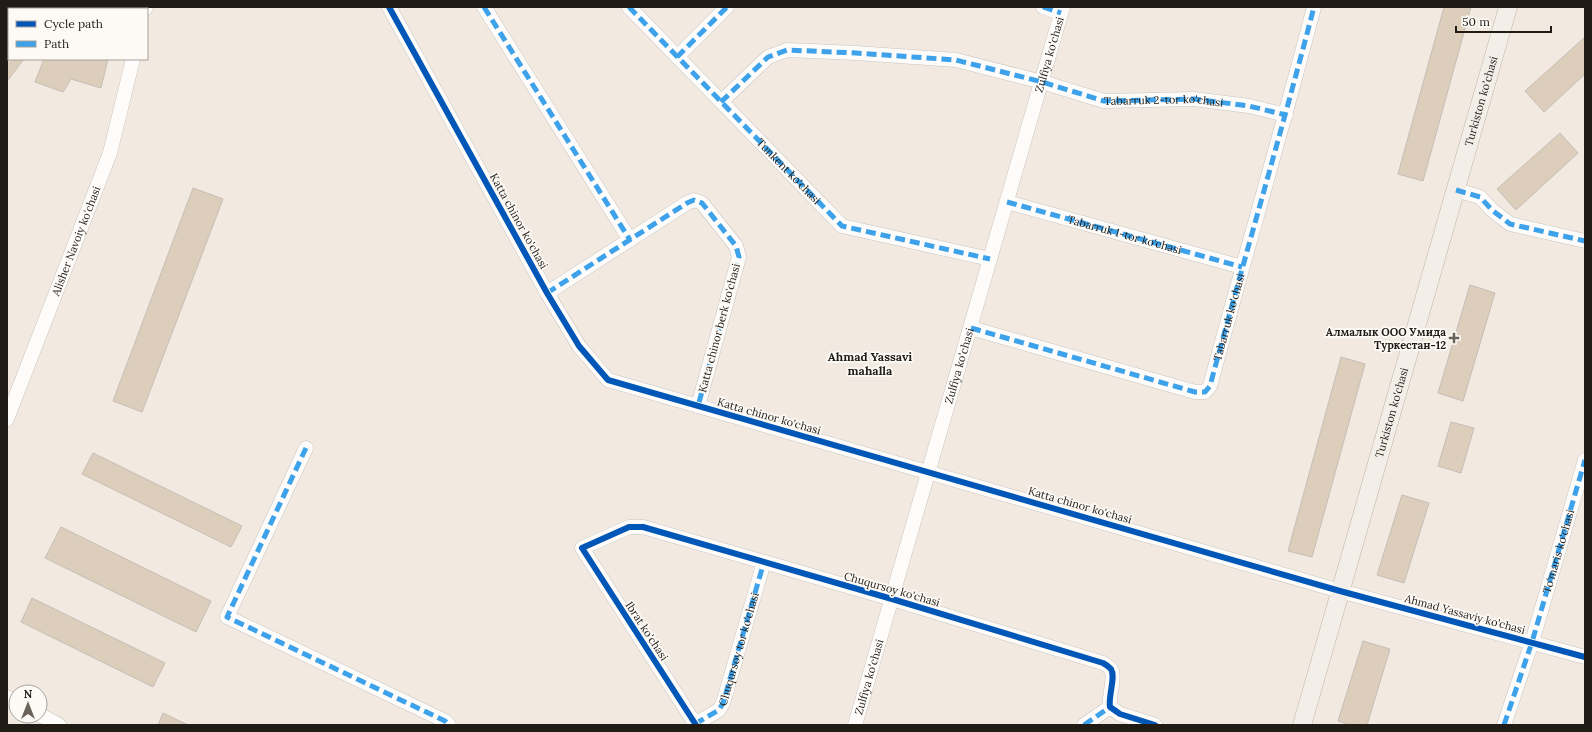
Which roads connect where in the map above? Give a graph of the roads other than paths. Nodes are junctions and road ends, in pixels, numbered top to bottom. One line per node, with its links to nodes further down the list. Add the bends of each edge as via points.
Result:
1 (389, 7): 20 (street, Katta chinor ko'chasi)
2 (484, 7): 16 (street)
3 (629, 7): 9 (street, Tunkent ko'chasi)
4 (727, 7): 9 (street)
5 (1043, 7): 8 (street)
6 (1314, 7): 13 (street, Tabarruk ko'chasi)
7 (1508, 7): 14 (main road, Turkiston ko'chasi)
8 (1062, 10): 11 (street, Zulfiya ko'chasi)
9 (677, 57): 12 (street, Tunkent ko'chasi)
10 (133, 60): 23 (street, Alisher Navoiy ko'chasi, via 110,153)
11 (1042, 82): 12 (street, Tabarruk 2-tor ko'chasi, via 956,60 786,50 768,57); 13 (street, Tabarruk 2-tor ko'chasi, via 1104,101 1194,99 1249,106); 15 (street, Zulfiya ko'chasi)
12 (721, 102): 18 (street, Tunkent ko'chasi, via 842,226)
13 (1286, 115): 19 (street, Tabarruk ko'chasi)
14 (1456, 190): 17 (street, via 1480,197 1510,224); 29 (main road, Turkiston ko'chasi)
15 (1007, 202): 18 (street, Zulfiya ko'chasi); 19 (street, Tabarruk 1-tor ko'chasi)
16 (630, 240): 20 (street, Katta chinor berk ko'chasi); 22 (street, Katta chinor berk ko'chasi, via 694,200 702,203 736,246 739,257)
17 (1585, 241)
18 (990, 259): 21 (street, Zulfiya ko'chasi)
19 (1242, 268): 21 (street, Tabarruk ko'chasi, via 1210,386 1205,392 1195,392)
20 (548, 293): 22 (street, Katta chinor ko'chasi, via 579,346 608,380)
21 (971, 328): 26 (street, Zulfiya ko'chasi)
22 (698, 406): 26 (street, Katta chinor ko'chasi)
23 (7, 419)
24 (306, 448): 36 (street, via 227,617)
25 (1585, 460): 31 (street, To‘maris ko'chasi)
26 (929, 472): 29 (street, Katta chinor ko'chasi); 30 (street, Zulfiya ko'chasi)
27 (582, 548): 28 (street, Chuqursoy ko'chasi, via 629,527 643,527); 37 (street, Ibrat ko'chasi)
28 (764, 562): 30 (street, Chuqursoy ko'chasi); 37 (street, Chuqursoy tor ko'chasi, via 723,703 719,710)
29 (1340, 591): 31 (street, Ahmad Yassaviy ko'chasi); 41 (main road, Turkiston ko'chasi)
30 (892, 599): 33 (street, Chuqursoy ko'chasi, via 1103,662 1111,669 1113,678 1108,700); 38 (street, Zulfiya ko'chasi)
31 (1532, 642): 32 (street, Ahmad Yassaviy ko'chasi); 42 (street, To‘maris ko'chasi)
32 (1585, 656)
33 (1110, 707): 39 (street); 40 (street, via 1120,714)
34 (48, 719): 35 (street)
35 (59, 725)
36 (449, 725)
37 (696, 725)
38 (855, 725)
39 (1084, 725)
40 (1155, 725)
41 (1302, 725)
42 (1504, 725)

